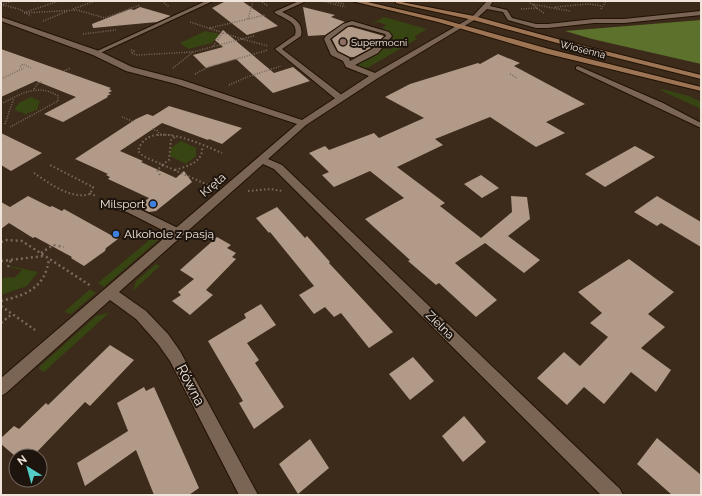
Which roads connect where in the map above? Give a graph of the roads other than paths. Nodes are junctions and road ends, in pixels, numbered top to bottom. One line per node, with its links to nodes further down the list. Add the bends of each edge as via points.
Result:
1 (210, 1): 13 (lane)
2 (355, 1): 8 (main road, Wiosenna)
3 (393, 1): 6 (main road, Wiosenna)
4 (490, 1): 7 (street, Kręta)
5 (298, 2): 19 (lane, via 277,12 295,22 300,29 298,36 278,49)
6 (415, 6): 8 (main road); 10 (main road, Wiosenna)
7 (486, 7): 9 (street, via 505,11 510,19 539,26); 10 (street, Kręta)
8 (405, 12): 12 (main road, Wiosenna)
9 (701, 13)
10 (474, 18): 12 (street, Kręta); 17 (main road, Wiosenna)
11 (2, 20): 13 (street)
12 (461, 26): 16 (street, Kręta); 18 (main road, Wiosenna, via 547,51)
13 (96, 53): 20 (street, via 129,69 212,92)
14 (349, 65): 14 (street, via 346,60 334,53 328,37 352,23 382,31 389,36 375,51); 16 (street)
15 (578, 68): 21 (lane)
16 (375, 76): 19 (street, Kręta)
17 (701, 77)
18 (701, 89)
19 (340, 98): 20 (street, Kręta)
20 (303, 123): 22 (street, Kręta)
21 (701, 126)
22 (262, 160): 24 (street, Kręta); 28 (street, Zielna, via 278,167)
23 (117, 207): 24 (lane, via 129,209)
24 (178, 233): 25 (street, Kręta)
25 (110, 293): 26 (street, Kręta); 27 (street, Równa, via 141,315 175,356)
26 (1, 388)
27 (249, 495)
28 (614, 495)

